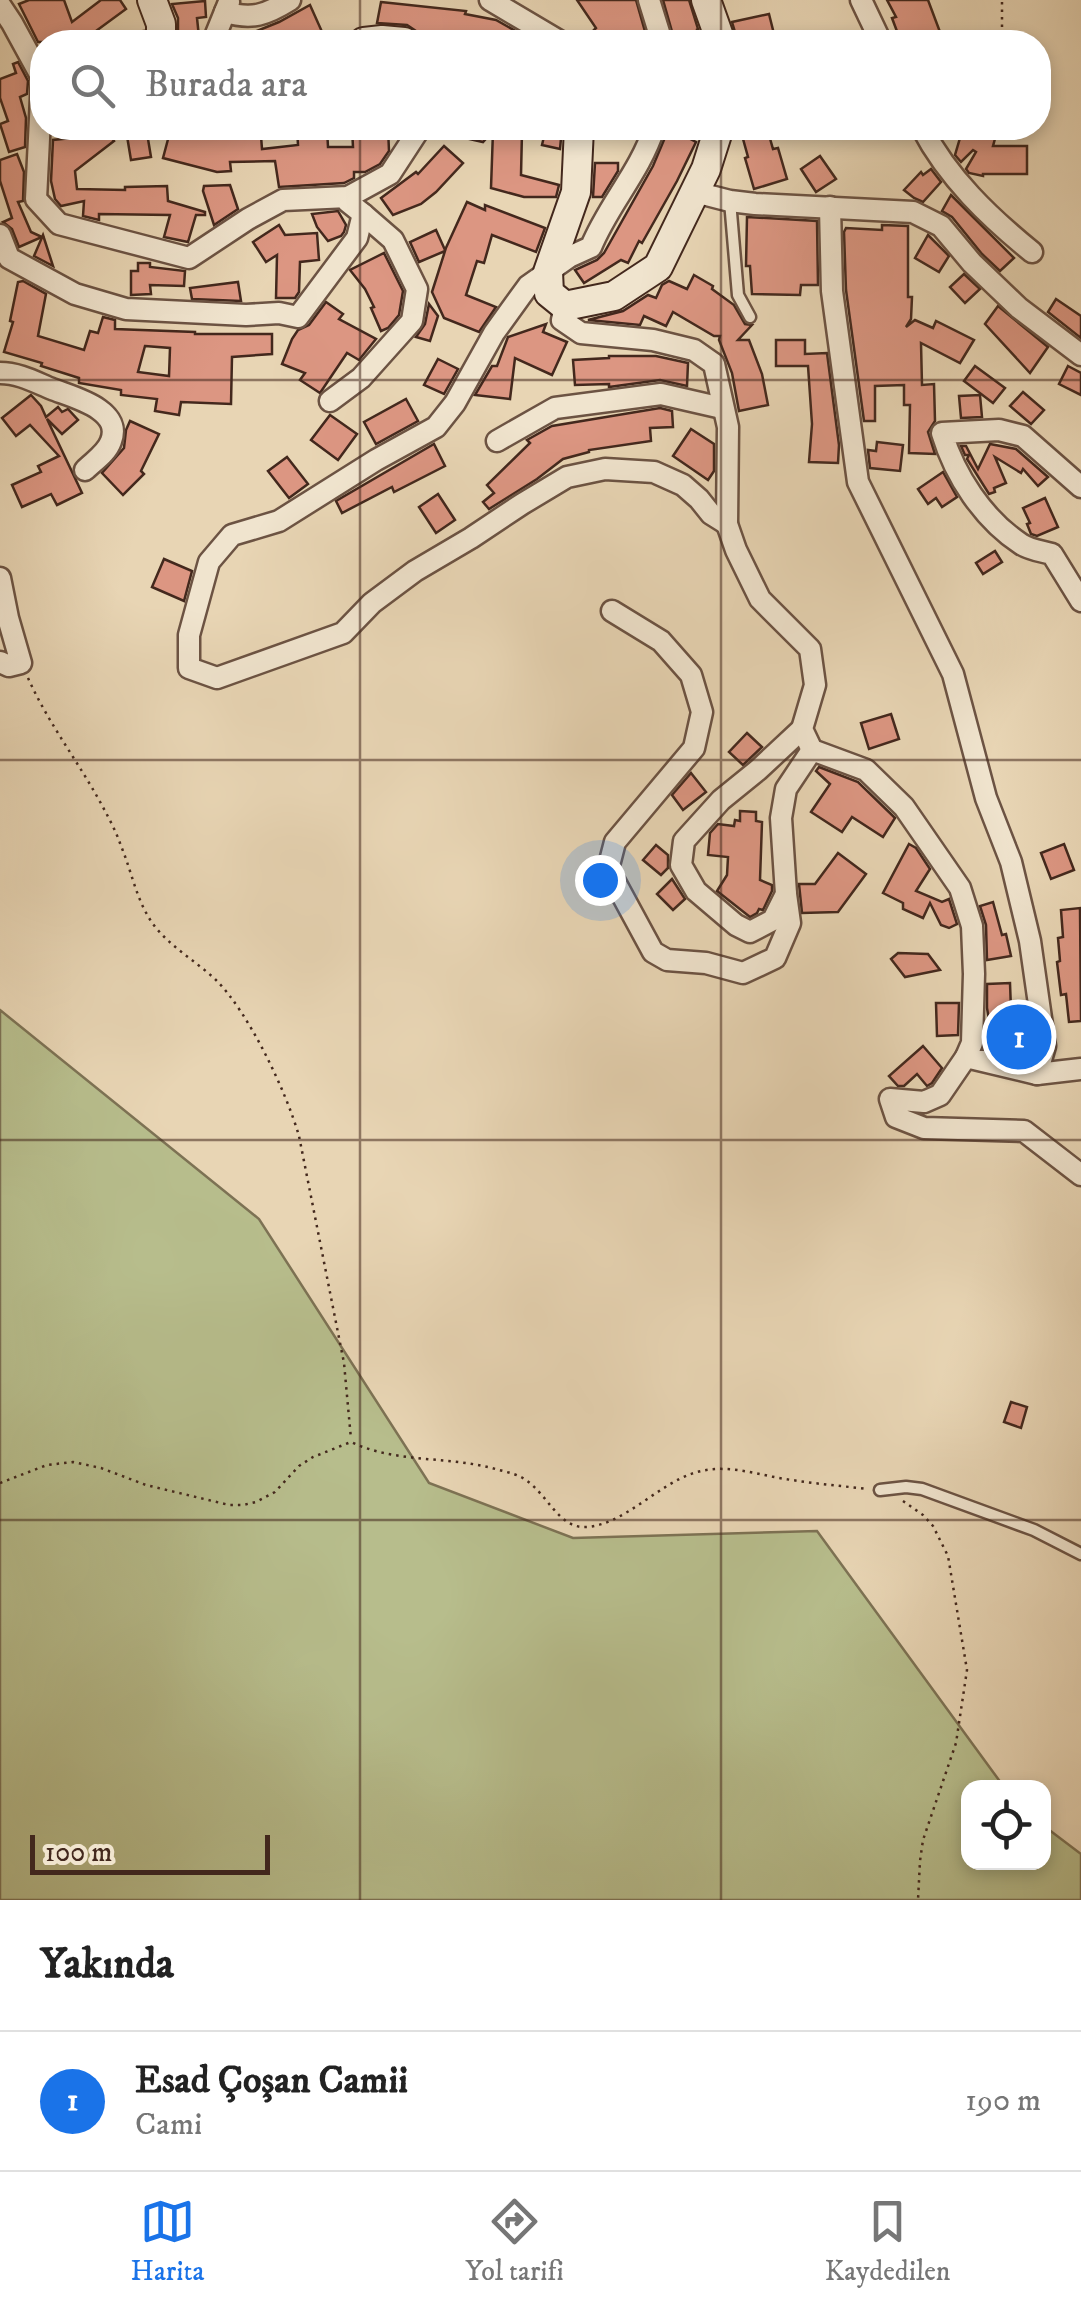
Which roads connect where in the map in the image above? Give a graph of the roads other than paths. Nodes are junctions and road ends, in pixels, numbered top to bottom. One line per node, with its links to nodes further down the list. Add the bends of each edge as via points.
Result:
1 (152, 0): 9 (street)
2 (290, 0): 8 (street, via 246,18)
3 (490, 0): 11 (street)
4 (650, 0): 12 (street)
5 (706, 0): 13 (street)
6 (861, 0): 14 (street)
7 (0, 5): 15 (street)
8 (227, 6): 10 (street)
9 (161, 30)
10 (218, 30)
11 (541, 30)
12 (659, 30)
13 (717, 30)
14 (875, 30)
15 (30, 56)
16 (39, 140): 23 (street, via 36,199 59,224 188,258 284,200)
17 (413, 140): 23 (street, via 390,174)
18 (579, 140): 29 (street, via 576,192)
19 (650, 140): 29 (street, via 592,248)
20 (715, 140): 22 (street)
21 (929, 140): 28 (street, via 961,186)
22 (695, 192): 24 (street); 30 (street, via 658,267 614,296)
23 (348, 197): 26 (street)
24 (730, 201): 25 (street); 31 (lane, via 738,295)
25 (830, 206): 32 (street, via 913,212 942,226 1020,308); 49 (street, via 832,291 858,482 953,674 986,798 1011,862 1045,1046)
26 (363, 214): 27 (street, via 357,238 298,318 126,309 74,294 9,258); 34 (street, via 393,240 417,289 412,322)
27 (0, 235)
28 (1032, 252)
29 (548, 272): 30 (street, via 548,293); 39 (street, via 528,286 436,427 279,520 232,535 209,562 188,634 188,668 217,678 343,634 415,571 567,477 606,468 654,472 683,485)
30 (564, 306): 35 (street, via 562,320 581,333 694,350 714,364)
31 (750, 317)
32 (1081, 356)
33 (0, 372): 37 (street, via 86,402 107,417 111,442)
34 (330, 400)
35 (722, 408): 36 (street, via 661,394 556,408); 39 (street, via 728,427)
36 (497, 441)
37 (85, 470)
38 (1081, 487): 41 (street, via 1023,436 1000,430 942,434 950,461 986,515 1024,546 1052,554)
39 (727, 524): 44 (street, via 760,599 810,649 815,685)
40 (0, 578): 43 (street)
41 (1081, 601)
42 (612, 610): 46 (street, via 661,641 691,675 702,712 694,748 615,842 608,868 653,952 743,973 774,958 790,924)
43 (11, 663)
44 (802, 730): 45 (street); 46 (street, via 684,841 681,865 696,891 750,932 773,920)
45 (812, 750): 46 (street, via 786,789 780,818); 47 (street, via 866,770 904,807 960,888 972,926 972,1042)
46 (786, 894)
47 (966, 1057): 49 (street); 50 (street, via 940,1095 924,1102 890,1099 896,1117 924,1128 1024,1131)
48 (1081, 1069): 49 (street)
49 (1037, 1074)
50 (1081, 1175)
51 (880, 1490): 52 (lane, via 922,1489)
52 (1081, 1554)

